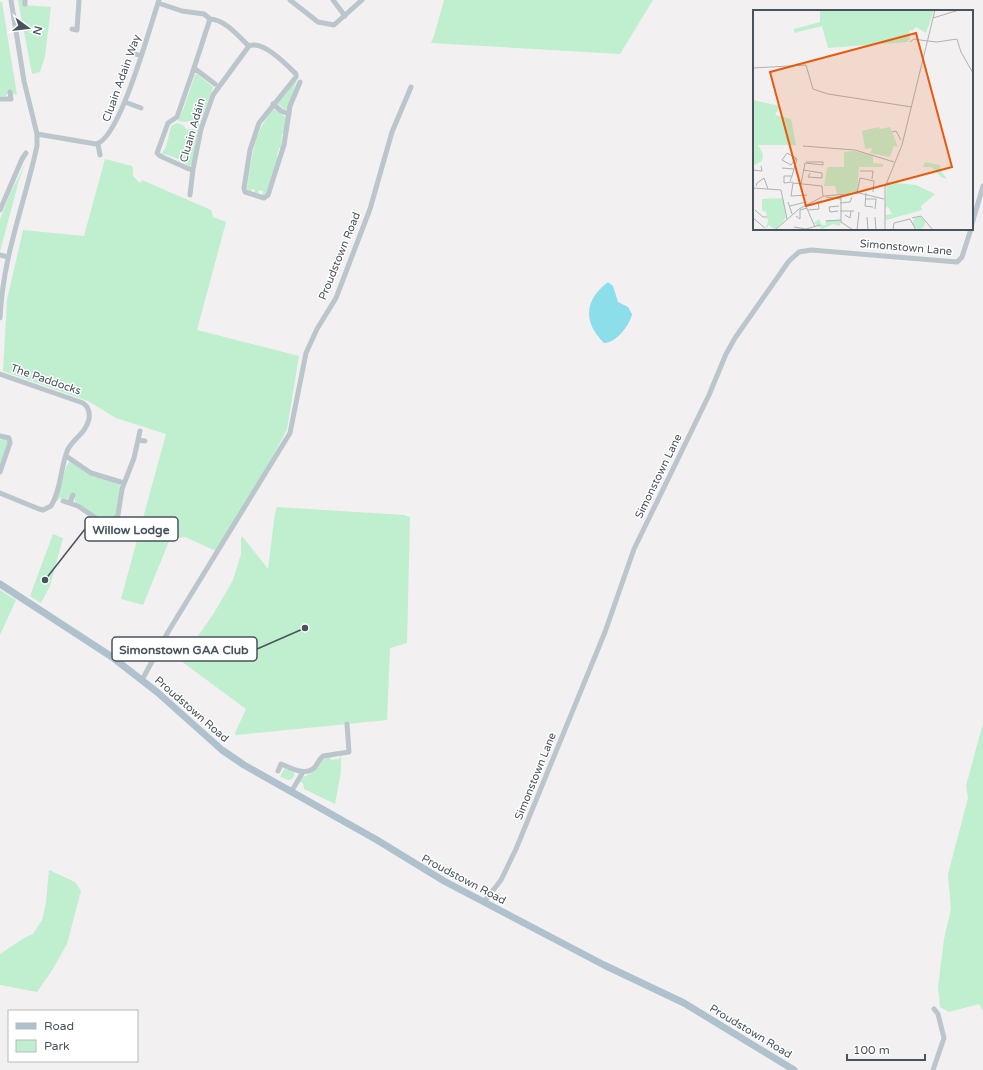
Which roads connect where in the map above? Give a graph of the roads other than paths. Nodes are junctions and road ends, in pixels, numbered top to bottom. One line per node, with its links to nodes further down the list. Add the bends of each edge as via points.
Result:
1 (11, 0): 23 (street, via 24,81)
2 (79, 0): 9 (street, via 77,30)
3 (290, 0): 7 (street, via 318,22 334,25)
4 (333, 0): 7 (street)
5 (362, 0): 7 (street)
6 (159, 1): 8 (street, via 182,11 204,14); 12 (street, Cluain Adain Way)
7 (345, 16)
8 (210, 19): 10 (street, via 224,24); 13 (street)
9 (72, 29)
10 (249, 46): 20 (street, via 253,44 265,47 296,74); 27 (street, Cluain Adáin, via 212,95 201,129)
11 (133, 53): 12 (street)
12 (141, 56): 19 (street, Cluain Adain Way)
13 (194, 68): 15 (street); 27 (street, Cluain Adáin, via 177,117 168,124 157,154)
14 (300, 82): 22 (street)
15 (215, 84)
16 (412, 87): 49 (street, Proudstown Road, via 392,132 370,209 336,298 306,353 290,433 168,632)
17 (10, 92): 18 (street, via 11,99)
18 (0, 99)
19 (125, 102): 21 (street); 24 (street, Cluain Adain Way, via 113,129 105,141)
20 (273, 104): 22 (street); 22 (street, via 259,123 252,143 245,192 264,198 268,194 284,145)
21 (141, 108)
22 (289, 114)
23 (37, 134): 24 (street); 34 (street, via 35,156)
24 (98, 144): 26 (street)
25 (26, 153): 30 (street)
26 (100, 155)
27 (193, 169): 29 (street)
28 (983, 186): 31 (street)
29 (190, 195)
30 (0, 210)
31 (973, 221)
32 (971, 230): 54 (street, Simonstown Lane, via 962,258 957,262 811,250 799,252 789,261 726,354 634,549 605,632 514,855 501,880)
33 (0, 255): 34 (street)
34 (8, 257): 35 (street)
35 (0, 318)
36 (0, 374): 41 (street, The Paddocks, via 87,406 87,424)
37 (140, 431): 39 (street)
38 (0, 436): 42 (street, via 9,438 10,443)
39 (138, 440): 40 (street); 43 (street, via 132,466)
40 (145, 441)
41 (66, 456): 43 (street, via 91,472); 44 (street, The Paddocks, via 57,493 51,506 43,510 32,508)
42 (0, 472)
43 (124, 483): 47 (street, via 118,515 110,524 103,523)
44 (0, 493)
45 (73, 495): 47 (street)
46 (63, 500): 47 (street)
47 (70, 503)
48 (0, 584): 49 (main road, Proudstown Road, via 112,656)
49 (142, 680): 53 (main road, Proudstown Road, via 222,750)
50 (347, 724): 52 (street, via 349,752 326,754 311,770)
51 (278, 771): 52 (street, via 281,764)
52 (303, 772): 53 (street)
53 (291, 792): 54 (main road, Proudstown Road)
54 (484, 902): 56 (main road, Proudstown Road, via 604,965 684,1003)
55 (934, 1009): 57 (street, via 938,1014 944,1038)
56 (794, 1070)
57 (933, 1070)

